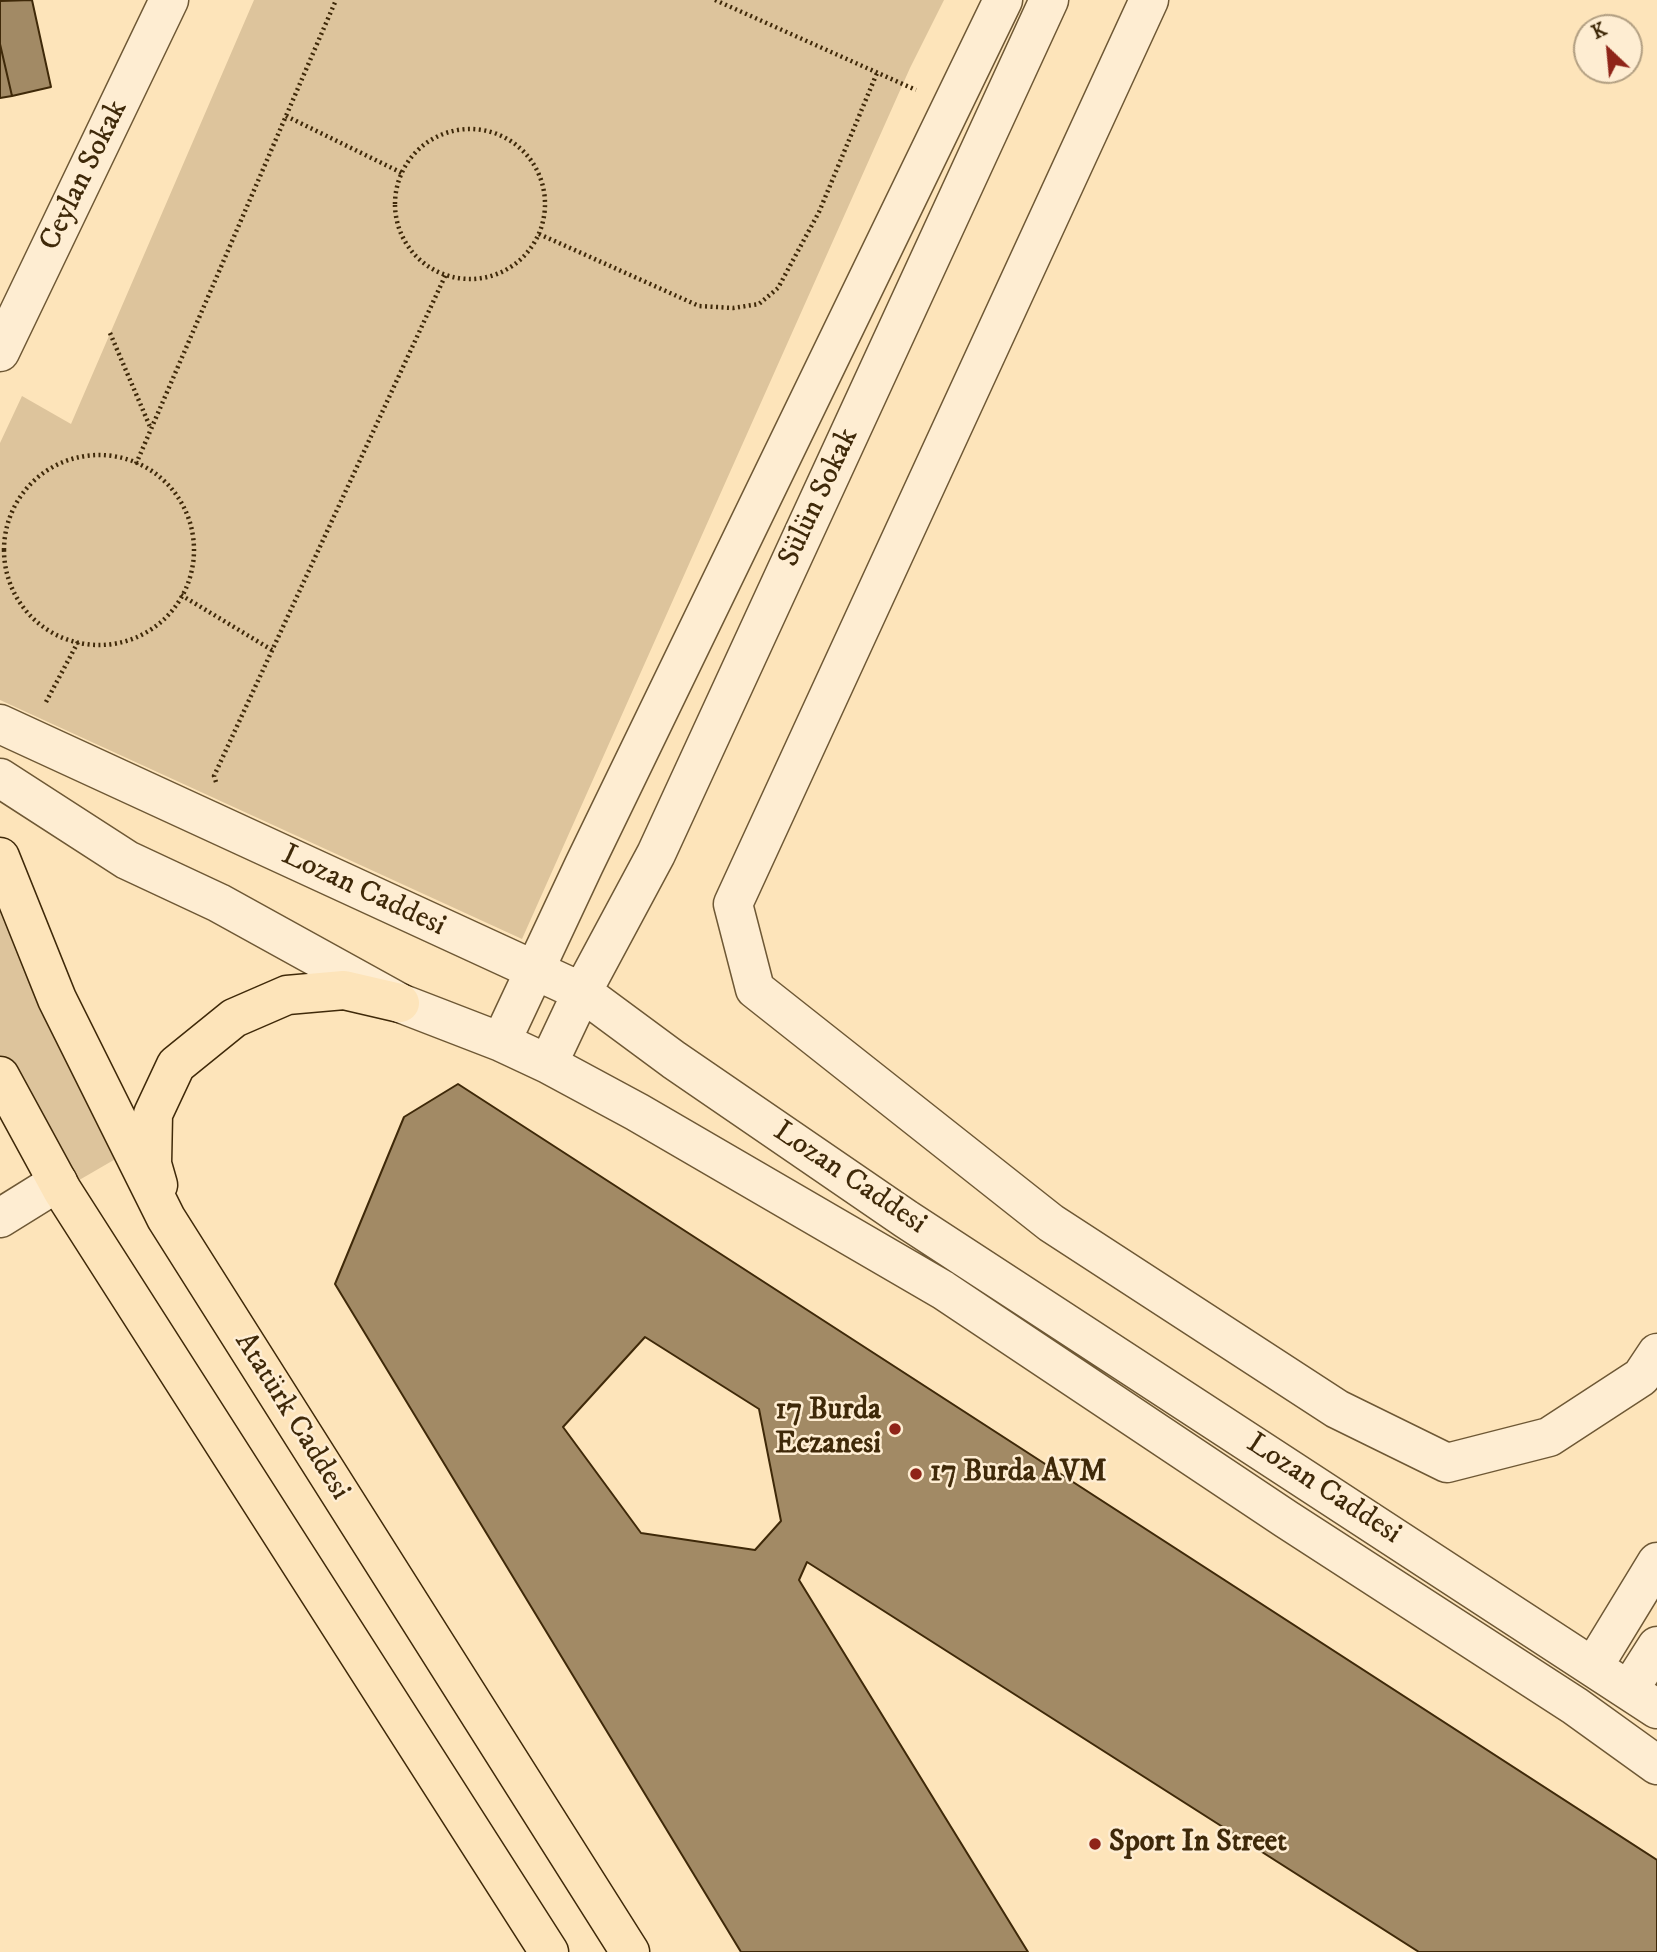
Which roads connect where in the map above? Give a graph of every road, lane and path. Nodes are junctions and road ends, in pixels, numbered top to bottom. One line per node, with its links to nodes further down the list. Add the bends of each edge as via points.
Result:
1 (169, 0): 14 (street, Ceylan Sokak)
2 (336, 0): 9 (path)
3 (715, 0): 7 (path)
4 (1003, 0): 8 (street, Sülün Sokak)
5 (1049, 0): 25 (street, Sülün Sokak, via 656,854)
6 (1150, 0): 33 (street, via 733,904 755,989 1051,1223 1337,1409 1447,1463 1549,1437 1641,1377)
7 (877, 73): 8 (path); 11 (path, via 819,212 778,288 758,304 699,306)
8 (952, 107): 24 (street, Sülün Sokak)
9 (286, 116): 10 (path); 15 (path)
10 (402, 173): 11 (path, via 426,142 448,132 472,128 497,132 535,163 544,186 546,211); 12 (path, via 394,209 400,233 414,255)
11 (539, 234): 12 (path, via 526,255 506,270 483,278 457,279)
12 (446, 274): 19 (path)
13 (110, 333): 15 (path)
14 (0, 352)
15 (151, 429): 16 (path)
16 (136, 464): 17 (path, via 173,489 188,517 194,548 190,580); 18 (path, via 119,457 87,456 56,465 30,483 13,509 4,549 5,569 16,598 36,622)
17 (181, 595): 18 (path, via 151,629 123,642 92,646); 19 (path)
18 (78, 642): 20 (path)
19 (272, 650): 22 (path, via 214,776)
20 (14, 731): 22 (street, Lozan Caddesi)
21 (0, 778): 26 (street, Lozan Caddesi, via 127,860 219,903)
22 (233, 832): 24 (street, Lozan Caddesi)
23 (0, 857): 32 (main road, Atatürk Caddesi, via 57,999)
24 (534, 970): 25 (street, Lozan Caddesi); 27 (street, Sülün Sokak)
25 (582, 992): 28 (street, Sülün Sokak); 36 (street, Lozan Caddesi, via 906,1219)
26 (400, 1003): 27 (street, Lozan Caddesi); 32 (main road, via 344,990 287,995 234,1018 176,1065 153,1114 152,1164)
27 (501, 1042): 28 (street, Lozan Caddesi)
28 (548, 1064): 38 (street, Lozan Caddesi, via 943,1290 1575,1706)
29 (0, 1076): 30 (main road)
30 (58, 1182): 31 (street); 39 (main road)
31 (0, 1218)
32 (166, 1218): 40 (main road, Atatürk Caddesi)
33 (1657, 1353)
34 (1657, 1562): 36 (street)
35 (1657, 1646): 37 (street)
36 (1593, 1667): 37 (street, Lozan Caddesi)
37 (1643, 1700)
38 (1657, 1765)
39 (549, 1952)
40 (630, 1952)

